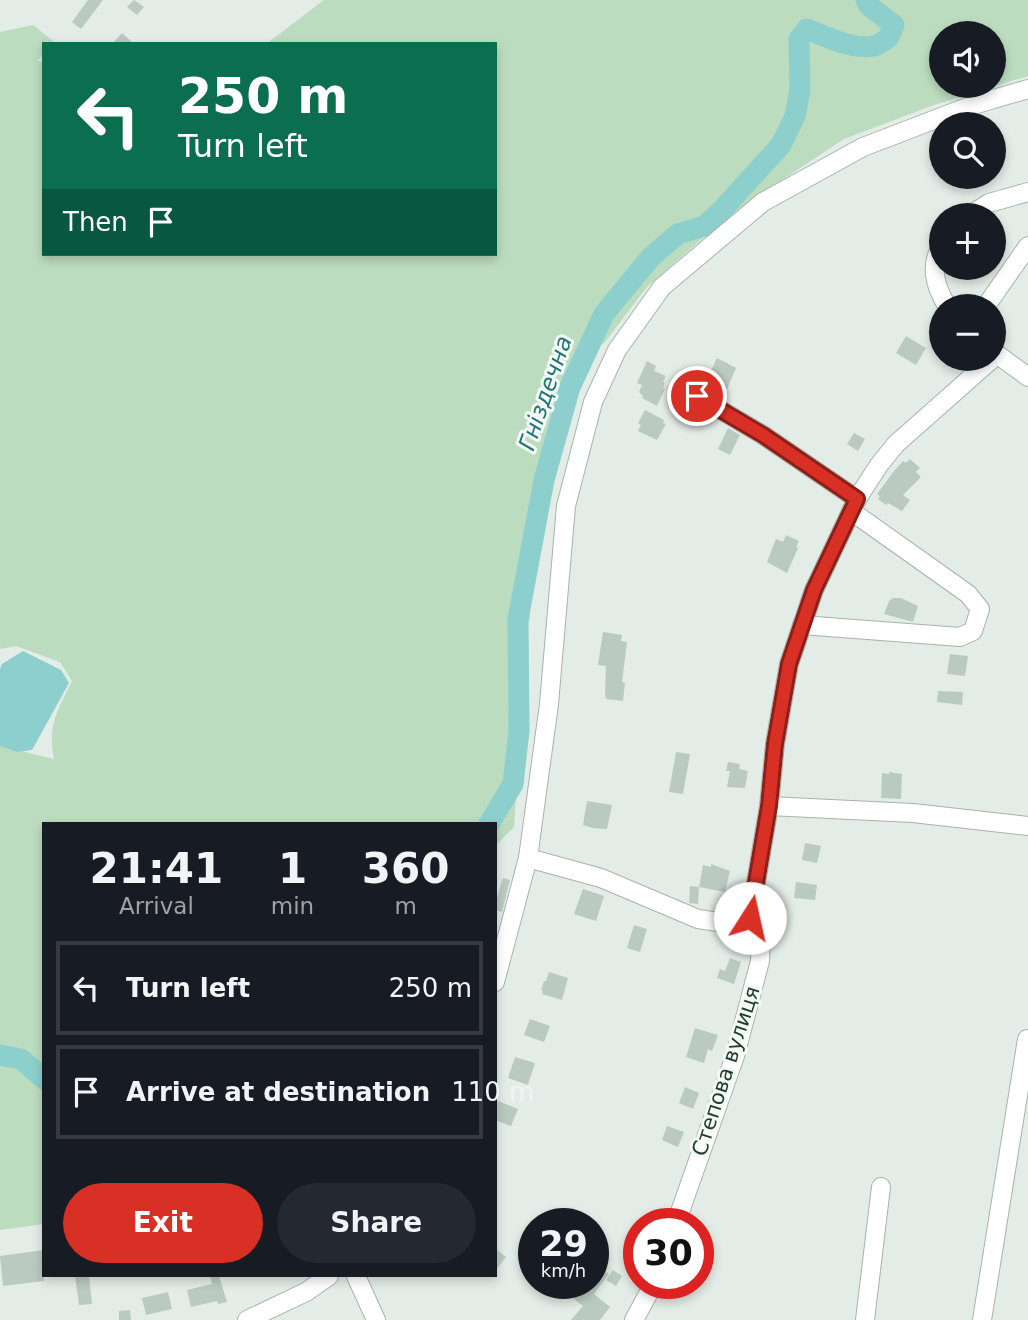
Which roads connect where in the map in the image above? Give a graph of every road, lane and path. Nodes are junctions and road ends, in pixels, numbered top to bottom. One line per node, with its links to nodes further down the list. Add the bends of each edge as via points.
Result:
1 (1028, 89): 14 (street, via 863,147 763,202 662,287 617,350 593,402 566,506 549,704)
2 (1028, 192): 3 (street)
3 (989, 203)
4 (1028, 246): 5 (street)
5 (994, 294)
6 (1006, 363): 8 (street)
7 (977, 371): 10 (street, via 896,444)
8 (1028, 377)
9 (697, 396): 10 (street, via 763,435)
10 (854, 505): 11 (street); 11 (street, via 968,594 980,609 973,631 960,637)
11 (802, 625): 12 (street, via 789,664)
12 (769, 806): 13 (street, via 913,813); 15 (street)
13 (1028, 826)
14 (528, 858): 15 (street, via 601,878 698,919 739,925); 16 (street)
15 (750, 918): 19 (street, Степова вулиця, via 761,935 760,961 735,1056)
16 (497, 974)
17 (1027, 1039): 27 (street)
18 (881, 1186): 26 (street)
19 (681, 1208)
20 (328, 1277): 23 (street)
21 (356, 1277): 24 (street)
22 (645, 1299): 25 (street)
23 (247, 1320)
24 (376, 1320)
25 (634, 1320)
26 (865, 1320)
27 (982, 1320)

